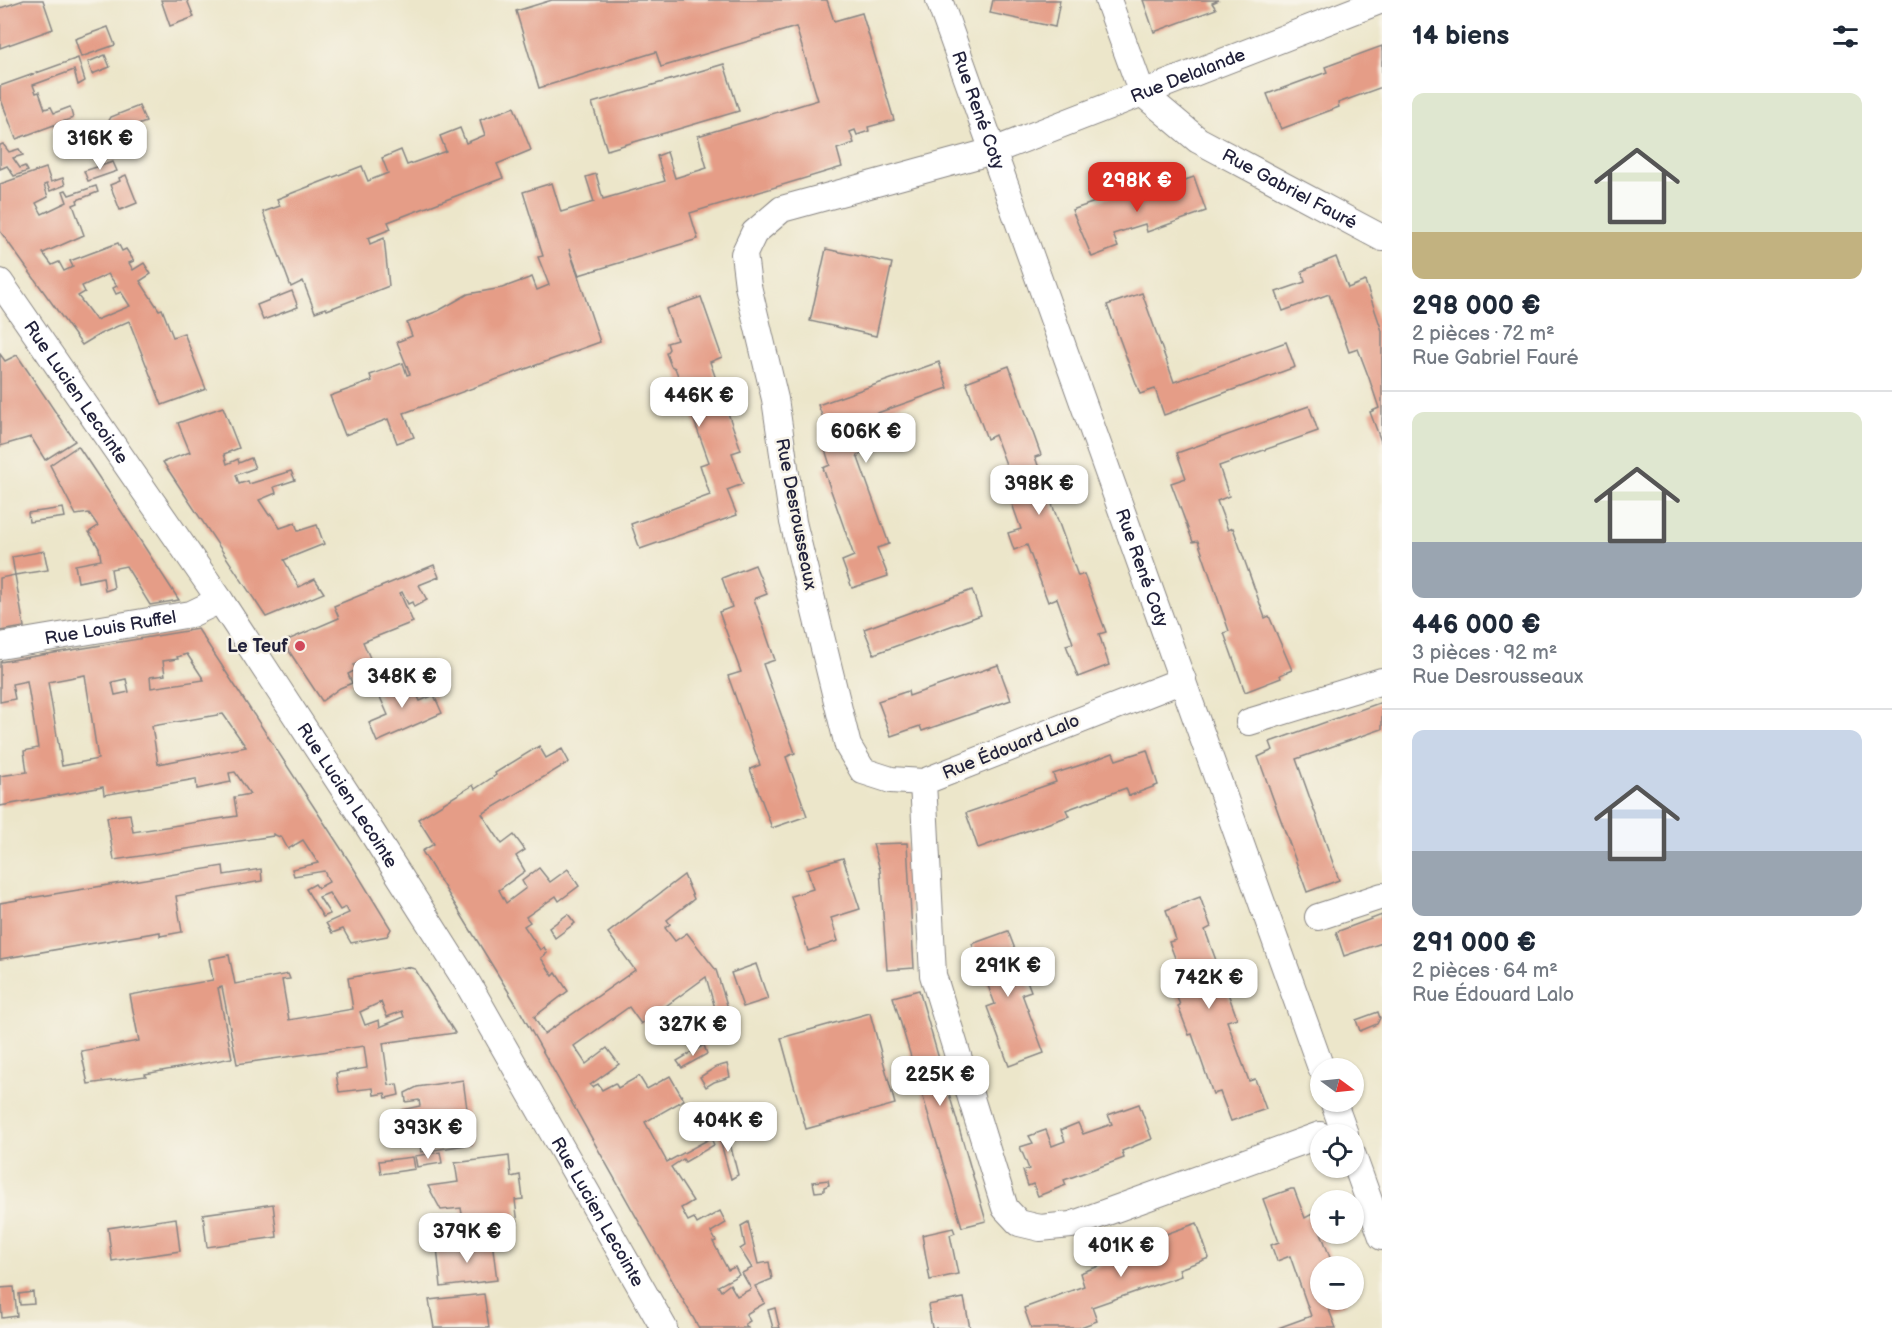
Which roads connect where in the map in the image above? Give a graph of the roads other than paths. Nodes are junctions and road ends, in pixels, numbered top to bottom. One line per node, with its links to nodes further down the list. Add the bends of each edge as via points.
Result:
1 (939, 0): 5 (street, Rue René Coty)
2 (1108, 0): 4 (street)
3 (1382, 0): 4 (street, Rue Delalande)
4 (1142, 93): 5 (street, Rue Delalande); 6 (street, Rue Gabriel Fauré, via 1198,140)
5 (993, 151): 10 (street, Rue René Coty); 13 (street, Rue Desrousseaux, via 782,209 754,233 744,254 775,399 793,522 848,746 863,771 891,780)
6 (1382, 238)
7 (0, 282): 8 (street, Rue Lucien Lecointe)
8 (220, 600): 9 (street, Rue Louis Ruffel, via 191,614); 20 (street, Rue Lucien Lecointe, via 468,984)
9 (0, 646)
10 (1183, 680): 13 (street, Rue Édouard Lalo); 16 (street, Rue René Coty)
11 (1382, 681): 12 (street)
12 (1249, 722)
13 (923, 782): 17 (street, Rue Édouard Lalo, via 933,975 1005,1208 1019,1223 1040,1228 1071,1225)
14 (1382, 896): 15 (street)
15 (1318, 917)
16 (1318, 1058)
17 (1310, 1141)
18 (1361, 1178): 19 (street)
19 (1382, 1237)
20 (664, 1328)

